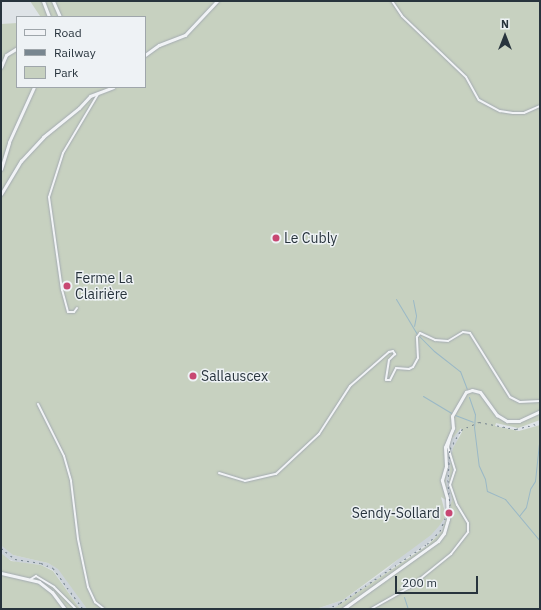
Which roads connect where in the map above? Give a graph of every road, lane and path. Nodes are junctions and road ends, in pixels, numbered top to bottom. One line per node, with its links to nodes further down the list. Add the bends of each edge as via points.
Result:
1 (43, 1): 5 (street)
2 (53, 1): 6 (street)
3 (217, 1): 8 (street, via 185,35 159,44)
4 (392, 1): 13 (street, via 402,16 466,77 479,100 500,111 513,113 524,113)
5 (49, 16)
6 (60, 16)
7 (16, 49): 9 (street, via 6,54)
8 (146, 54)
9 (1, 67)
10 (34, 88): 14 (street, via 10,138)
11 (111, 88): 12 (street)
12 (101, 92): 15 (street, via 90,96 77,110 43,137 21,161); 16 (street, via 95,97 62,153 49,197 62,290 68,312 72,313)
13 (540, 106)
14 (1, 169)
15 (1, 194)
16 (77, 308)
17 (540, 401): 21 (street, via 520,402 510,397 470,333 463,332 448,341 435,340 420,334 417,337 418,358 414,366 409,369 396,368 391,378 386,380 389,360 395,354 393,351 388,352 350,386 319,434 290,458 276,474 245,481)
18 (38, 404): 27 (street, via 64,456 71,481 78,539 88,587 95,602)
19 (540, 410): 20 (street, via 519,421 508,421 497,415 480,392 469,390 452,416)
20 (451, 435): 24 (street, via 448,447 455,470 450,485 457,505 468,523 468,532 451,554 410,587); 28 (street, via 445,447 446,466 442,480 447,498 448,519 444,533)
21 (219, 473)
22 (1, 573): 23 (street)
23 (31, 579): 25 (street, via 52,592); 26 (street, via 36,576 54,587)
24 (372, 608): 29 (street)
25 (65, 609)
26 (76, 609)
27 (104, 609)
28 (343, 609)
29 (367, 609)

